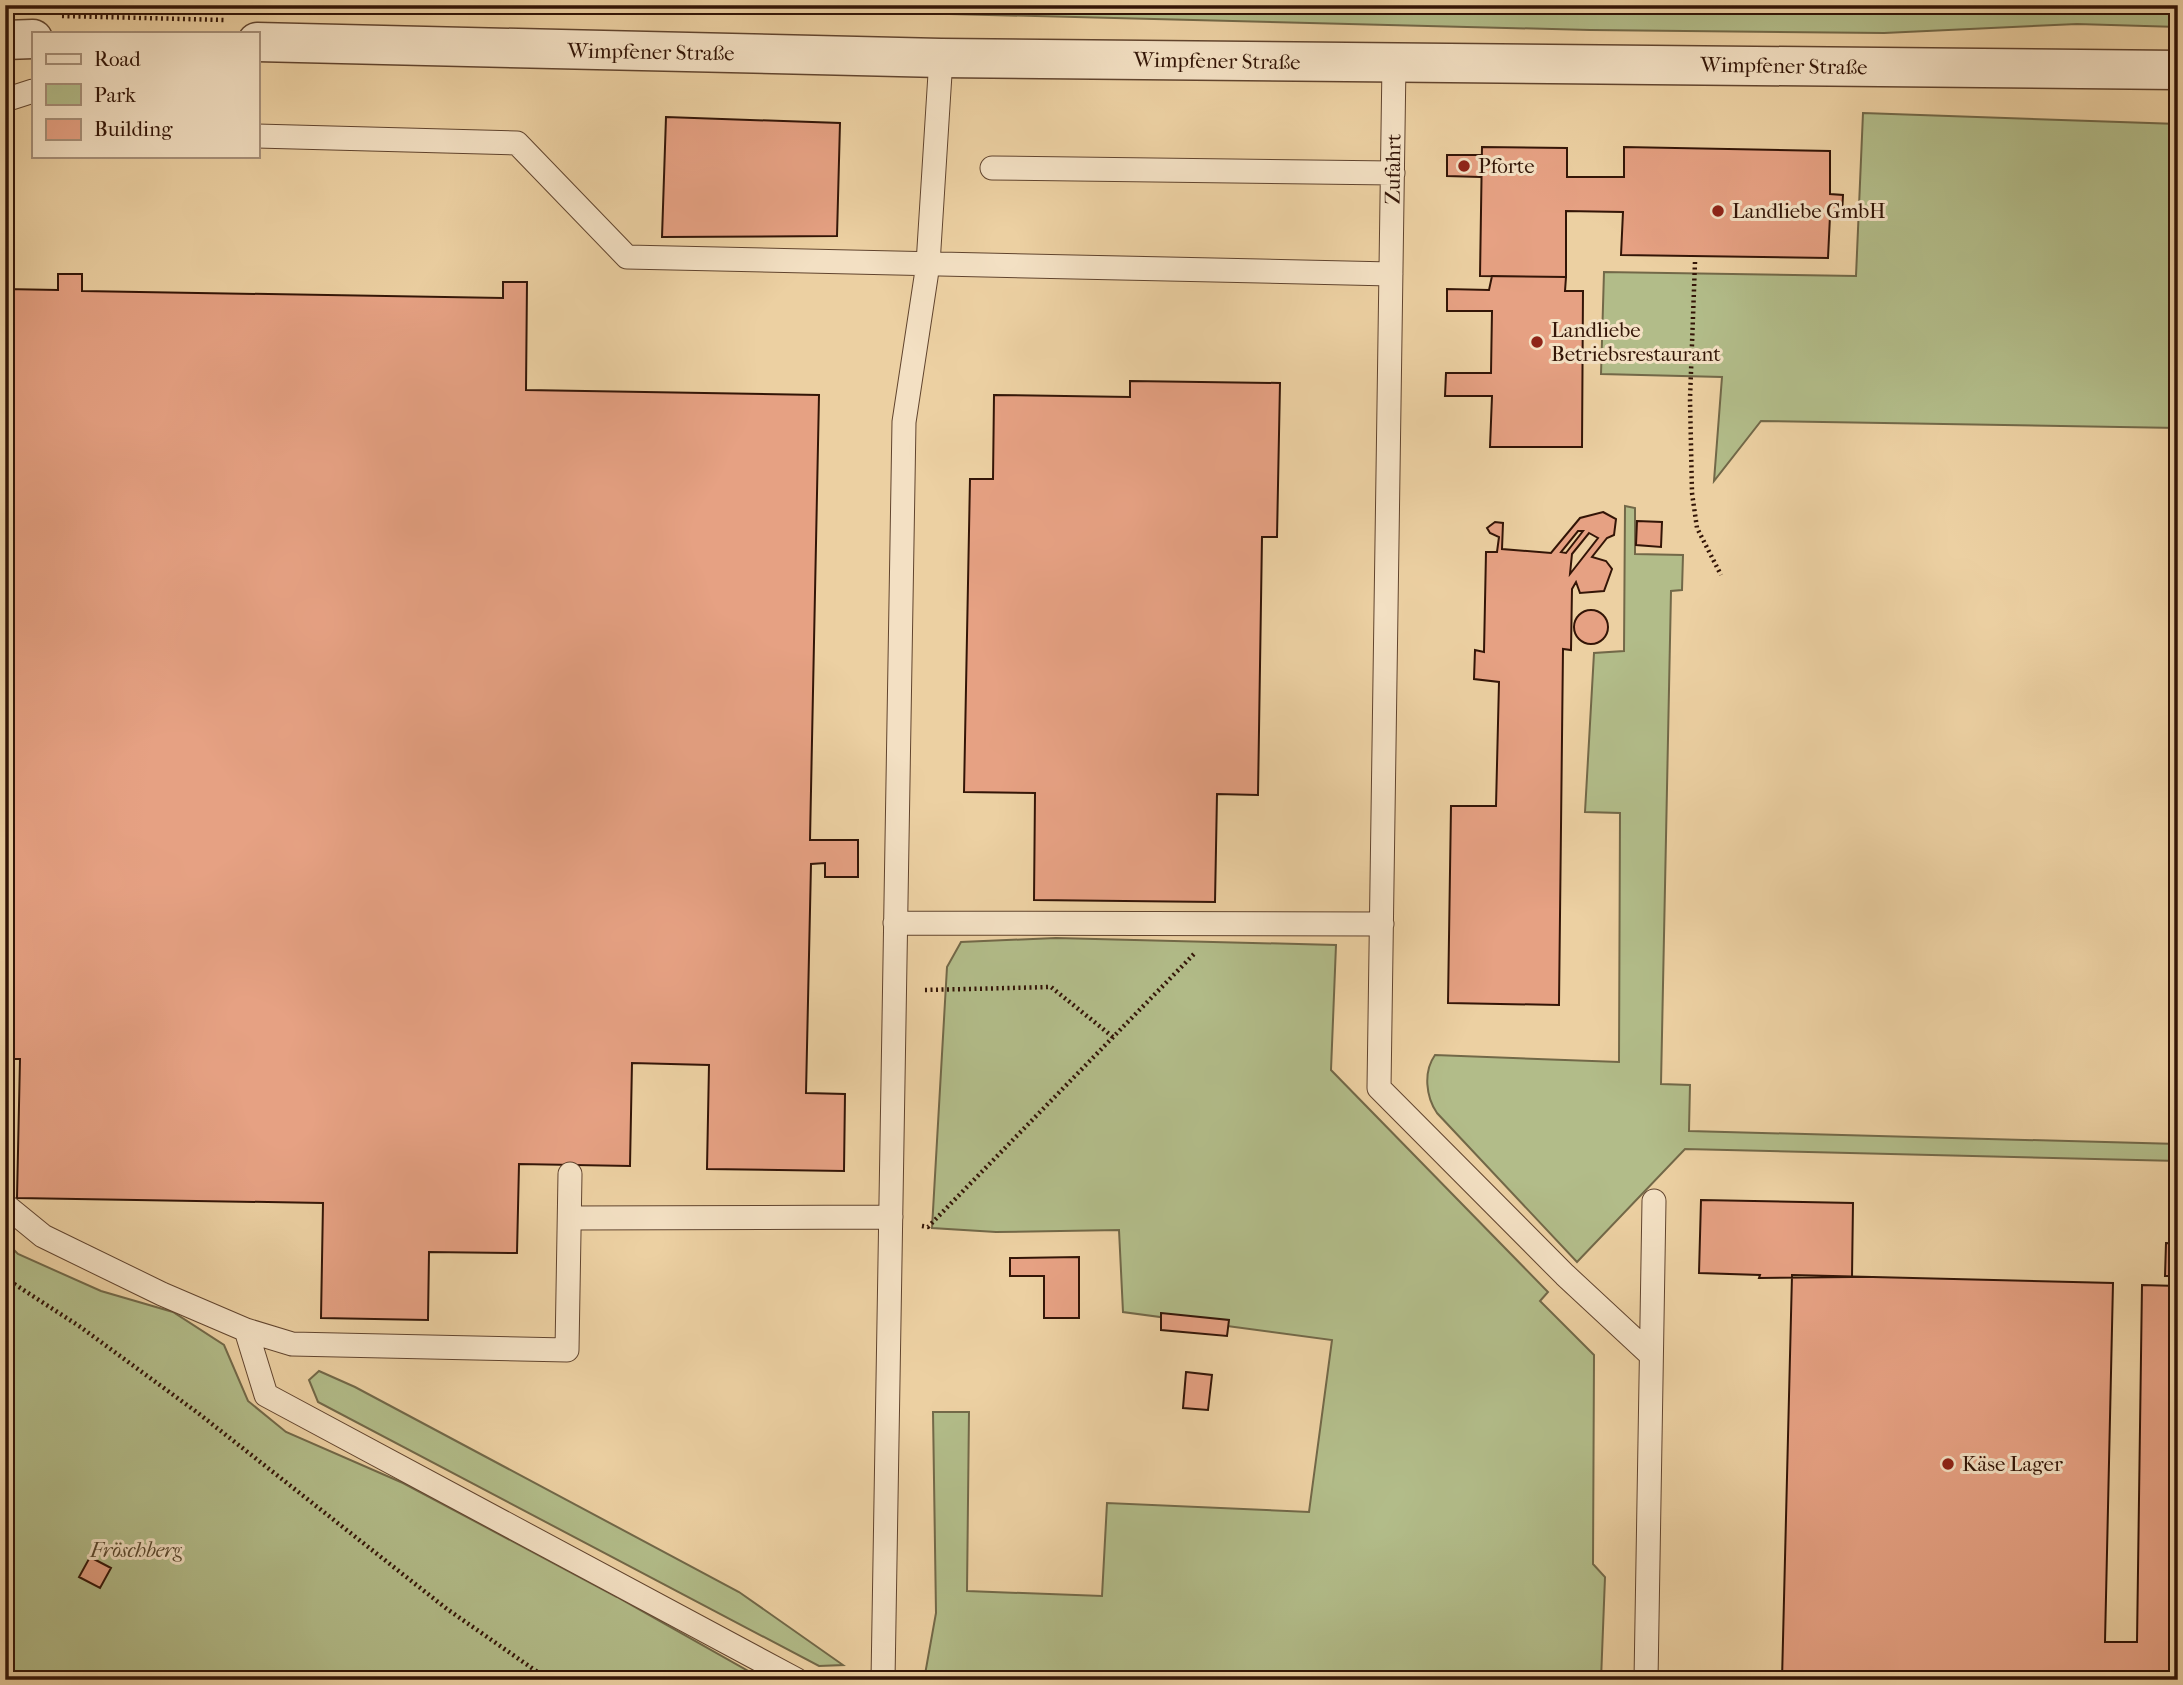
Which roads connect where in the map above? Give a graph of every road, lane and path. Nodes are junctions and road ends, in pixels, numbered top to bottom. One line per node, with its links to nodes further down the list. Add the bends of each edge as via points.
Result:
1 (32, 39): 2 (street)
2 (5, 40)
3 (259, 42): 4 (street, Wimpfener Straße)
4 (942, 58): 5 (street, Wimpfener Straße); 13 (lane)
5 (1394, 63): 6 (street, Wimpfener Straße); 11 (lane, Zufahrt)
6 (2178, 70)
7 (32, 90): 8 (lane)
8 (5, 100)
9 (259, 136): 13 (lane, via 517,143 627,257)
10 (992, 168): 11 (lane)
11 (1393, 173): 14 (lane, Zufahrt)
12 (1695, 262): 15 (path, via 1692,493 1697,528)
13 (928, 264): 14 (lane); 16 (lane, via 904,422)
14 (1391, 274): 18 (lane, Zufahrt)
15 (1721, 575)
16 (895, 923): 17 (lane); 19 (lane)
17 (1224, 924): 18 (lane); 20 (path)
18 (1382, 924): 28 (lane, Zufahrt, via 1379,1088 1564,1275)
19 (894, 990): 20 (path, via 1051,987); 25 (lane)
20 (1113, 1037): 25 (path, via 928,1227)
21 (570, 1174): 24 (lane)
22 (1654, 1200): 28 (lane)
23 (5, 1205): 27 (lane, via 43,1237)
24 (569, 1218): 25 (lane); 27 (lane, via 567,1350 292,1344)
25 (891, 1219): 31 (lane)
26 (5, 1278): 29 (path, via 198,1413 447,1609)
27 (246, 1330): 30 (lane, via 266,1395)
28 (1650, 1354): 32 (lane)
29 (550, 1680)
30 (797, 1680)
31 (883, 1680)
32 (1646, 1680)

